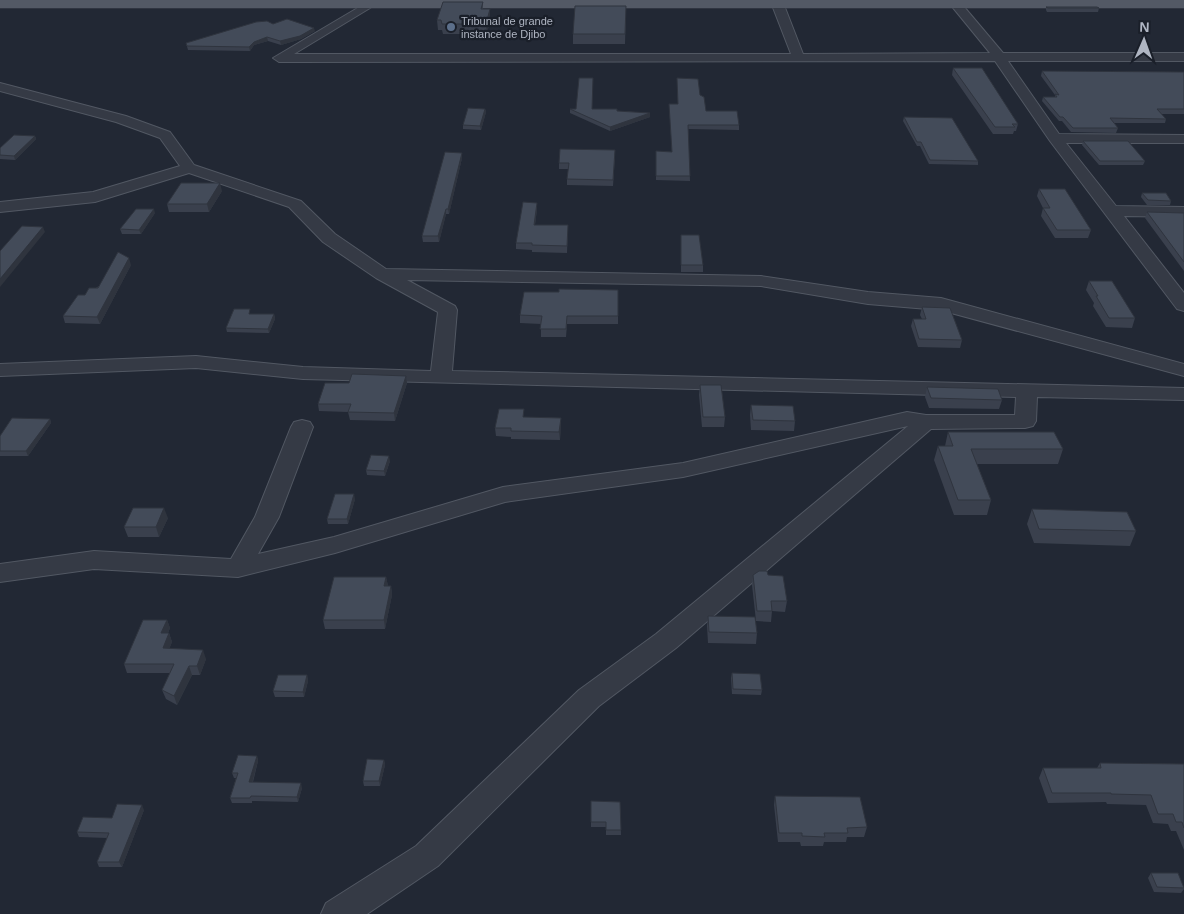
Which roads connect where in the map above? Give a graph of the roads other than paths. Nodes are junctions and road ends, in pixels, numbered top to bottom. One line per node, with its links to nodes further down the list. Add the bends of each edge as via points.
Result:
1 (0, 4): 5 (main road)
2 (778, 4): 3 (main road); 5 (main road); 6 (street)
3 (956, 4): 4 (main road); 7 (street)
4 (1184, 4)
5 (366, 6): 6 (street, via 279,58)
6 (798, 56): 7 (street)
7 (998, 56): 8 (street); 10 (street)
8 (1184, 57)
9 (0, 87): 12 (street, via 121,119 165,135)
10 (1055, 138): 11 (street); 14 (street)
11 (1184, 139)
12 (189, 168): 13 (street, via 95,197); 16 (street, via 295,204 330,238)
13 (0, 207)
14 (1112, 211): 15 (street); 17 (street)
15 (1184, 212)
16 (382, 274): 19 (street, via 761,281 868,298 941,304); 20 (street, via 448,310)
17 (1184, 305)
18 (0, 370): 20 (street, via 196,362 303,373)
19 (1184, 370)
20 (441, 377): 21 (street)
21 (1026, 389): 22 (street); 23 (street, via 1025,421)
22 (1184, 394)
23 (926, 422): 25 (street, via 906,419 683,470 503,495 335,545); 27 (street, via 666,641 589,698 426,856)
24 (302, 427): 25 (street, via 267,517)
25 (238, 568): 26 (street, via 94,560)
26 (0, 573)
27 (338, 914)

